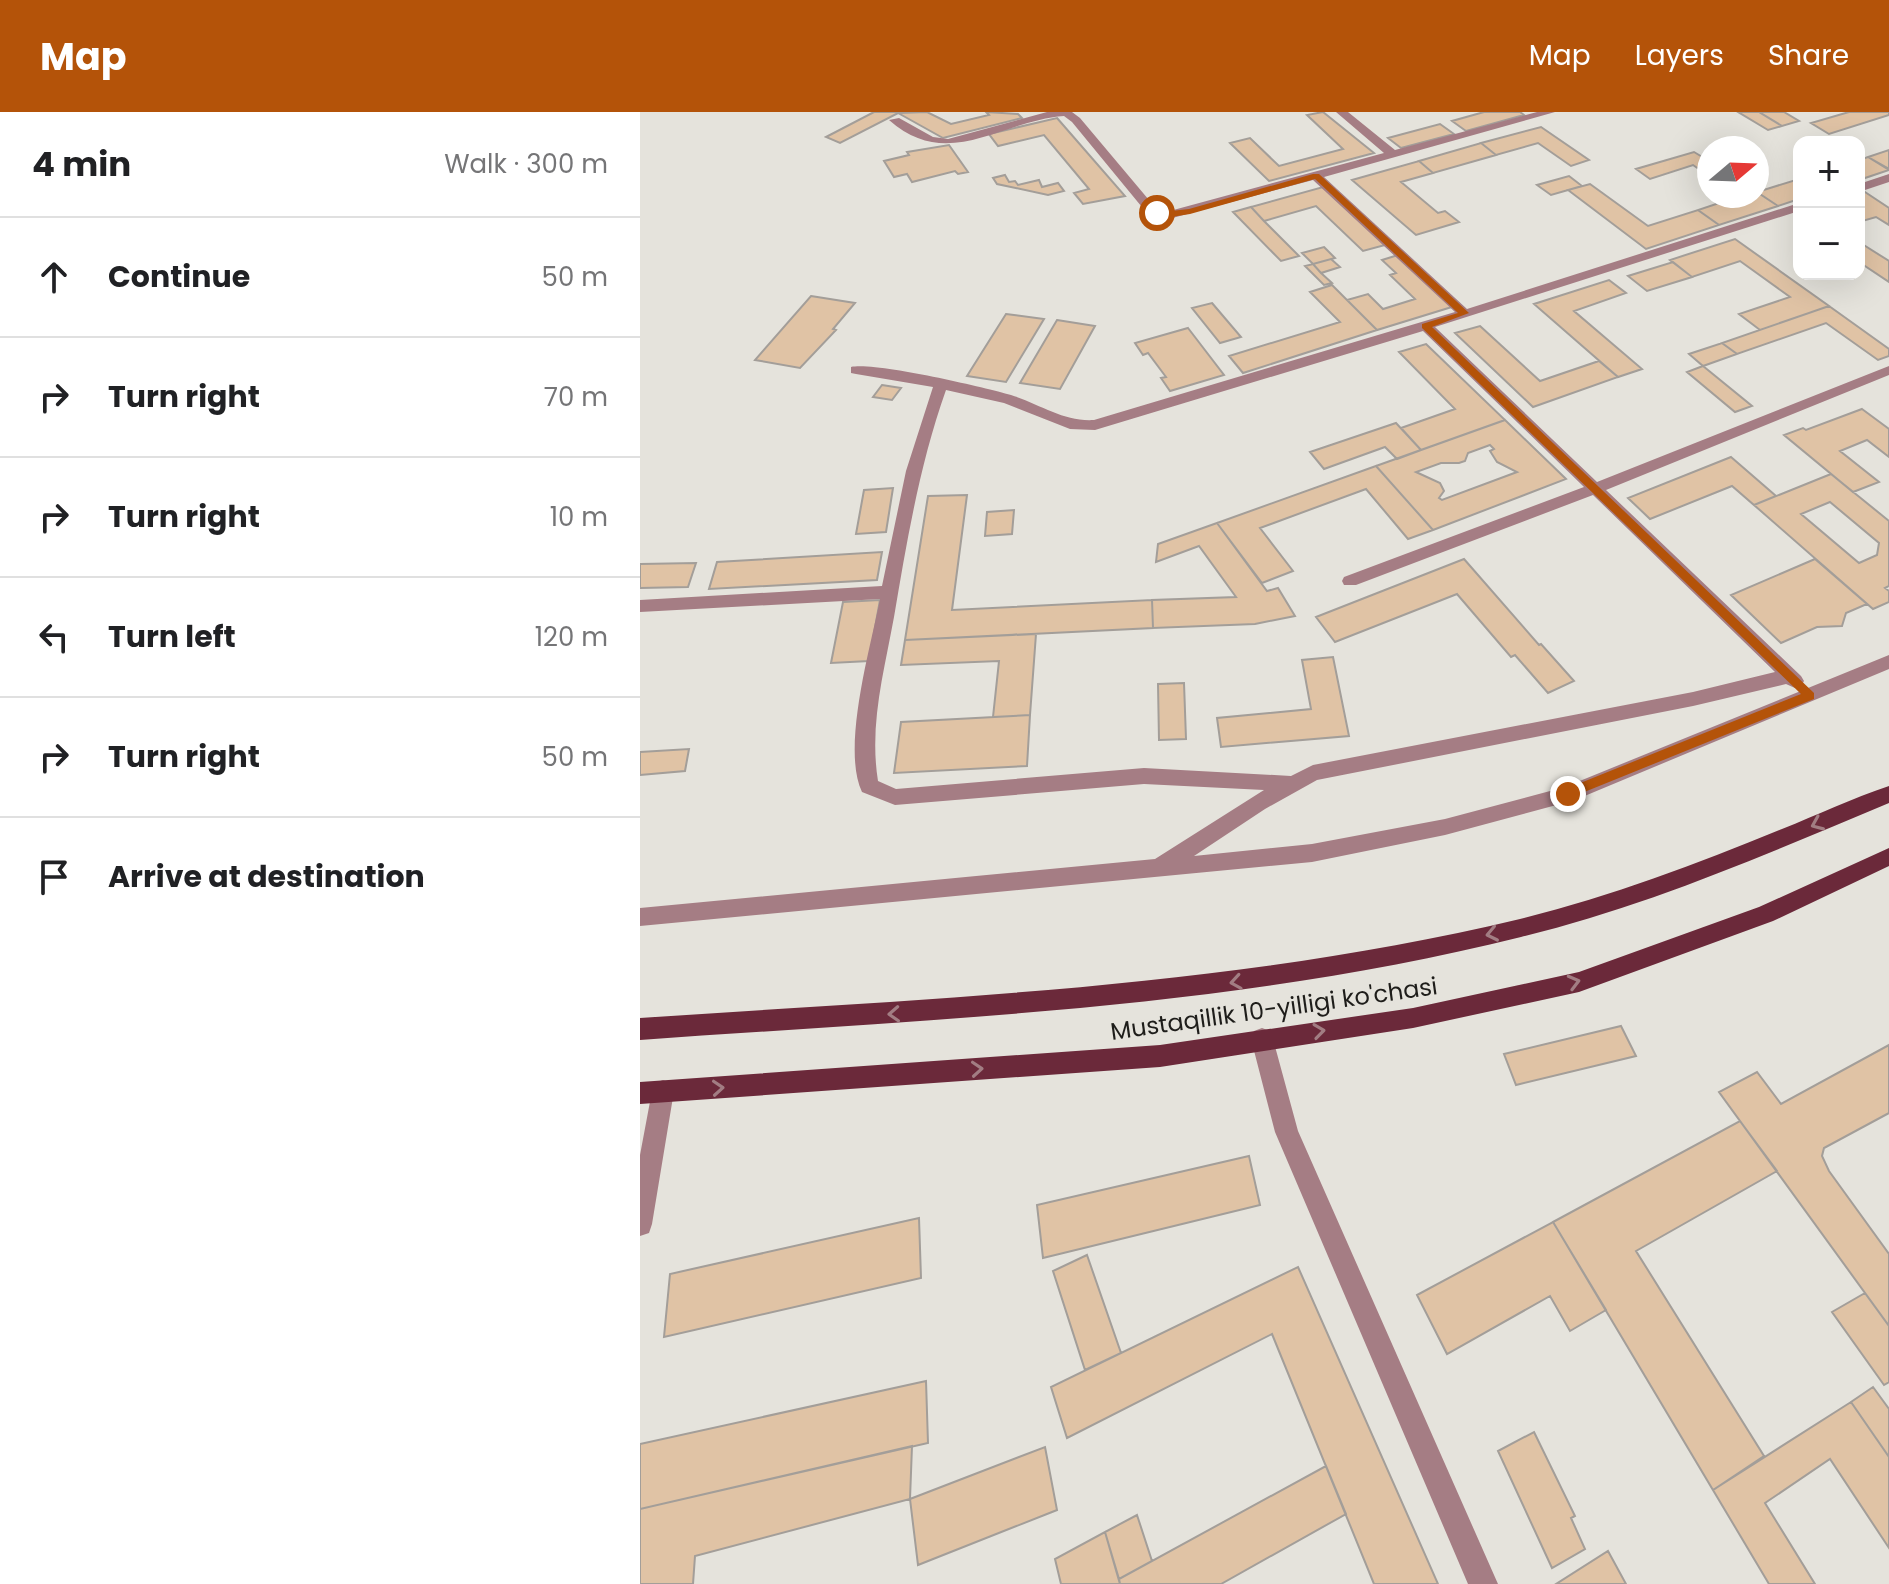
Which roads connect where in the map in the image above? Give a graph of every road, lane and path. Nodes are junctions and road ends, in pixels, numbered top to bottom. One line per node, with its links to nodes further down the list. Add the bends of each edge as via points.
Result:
1 (1341, 112): 4 (street)
2 (1550, 112): 4 (street)
3 (895, 120): 5 (street, via 941,143 1066,113 1150,209 1165,216)
4 (1392, 154): 5 (street)
5 (1316, 176): 9 (street)
6 (1889, 178): 7 (street)
7 (1865, 186)
8 (1796, 208): 9 (street)
9 (1464, 313): 10 (street)
10 (1426, 326): 13 (street, via 1095,425 1075,426 1008,399); 14 (street)
11 (856, 370): 13 (street)
12 (1889, 370): 14 (street)
13 (941, 384): 16 (street, via 923,429)
14 (1594, 489): 15 (street); 19 (street)
15 (1350, 581)
16 (890, 592): 17 (street); 21 (street, via 863,761 869,786 895,797 1144,776)
17 (640, 606)
18 (1889, 662): 20 (street)
19 (1789, 676): 20 (street); 21 (street, via 1360,762 1313,773)
20 (1810, 696): 24 (street, via 1568,794 1445,827 1312,853)
21 (1294, 784): 24 (street)
22 (1889, 794): 26 (main road, Mustaqillik 10-yilligi ko'chasi, one-way to 26, via 1705,870 1523,927 1363,963 1215,985 957,1009)
23 (1889, 857): 27 (main road, Mustaqillik 10-yilligi ko'chasi, one-way to 23, via 1413,1018 1579,982 1766,914)
24 (1158, 868): 25 (street)
25 (640, 917)
26 (640, 1029)
27 (1262, 1039): 28 (main road, Mustaqillik 10-yilligi ko'chasi, one-way to 27, via 1160,1056); 30 (street, via 1287,1132)
28 (652, 1092): 29 (street)
29 (640, 1224)
30 (1483, 1584)

